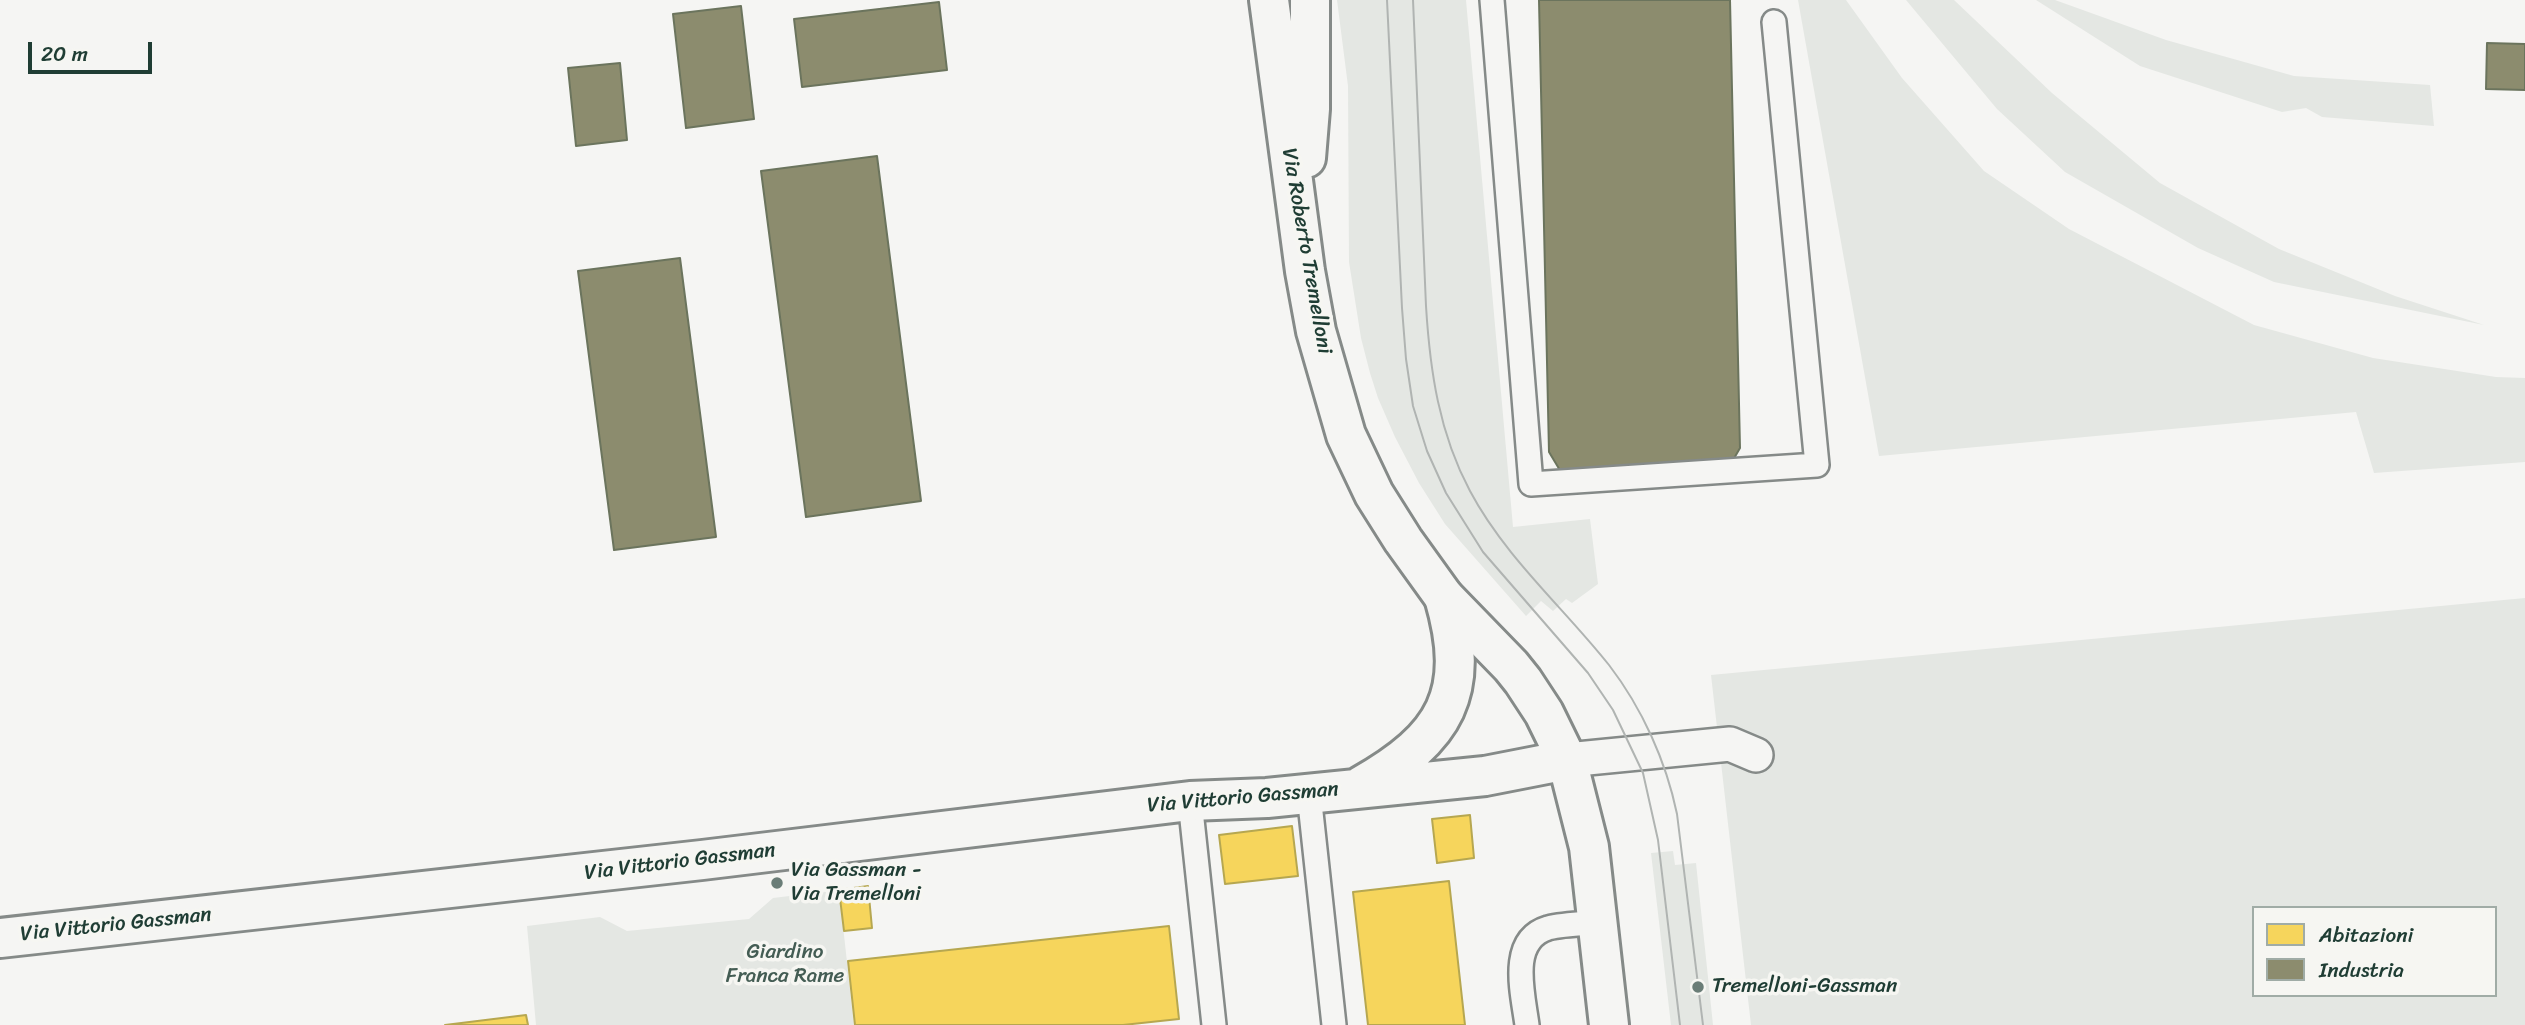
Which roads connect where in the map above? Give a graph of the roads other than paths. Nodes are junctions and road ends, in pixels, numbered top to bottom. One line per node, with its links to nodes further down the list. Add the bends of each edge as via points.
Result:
1 (1269, 0): 5 (street, Via Roberto Tremelloni)
2 (1310, 0): 5 (street, via 1310,109)
3 (1492, 0): 4 (lane, via 1531,484 1817,465)
4 (1774, 22)
5 (1300, 237): 6 (street, Via Roberto Tremelloni, via 1316,331 1346,435 1389,518)
6 (1444, 597): 8 (street, Via Roberto Tremelloni, via 1523,681); 9 (street, Via Roberto Tremelloni, via 1455,660 1446,709 1431,732 1405,757)
7 (1756, 755): 8 (street, via 1730,744)
8 (1567, 760): 9 (street, Via Vittorio Gassman, via 1493,775); 12 (street, Via Roberto Tremelloni, via 1588,847)
9 (1357, 788): 10 (street, Via Vittorio Gassman)
10 (1309, 794): 11 (street, Via Vittorio Gassman); 15 (lane)
11 (1190, 801): 13 (street, Via Vittorio Gassman); 14 (lane)
12 (1597, 923): 16 (lane, via 1548,928 1531,937 1521,959); 17 (street, Via Roberto Tremelloni)
13 (0, 937)
14 (1214, 1025)
15 (1334, 1025)
16 (1527, 1025)
17 (1609, 1025)

